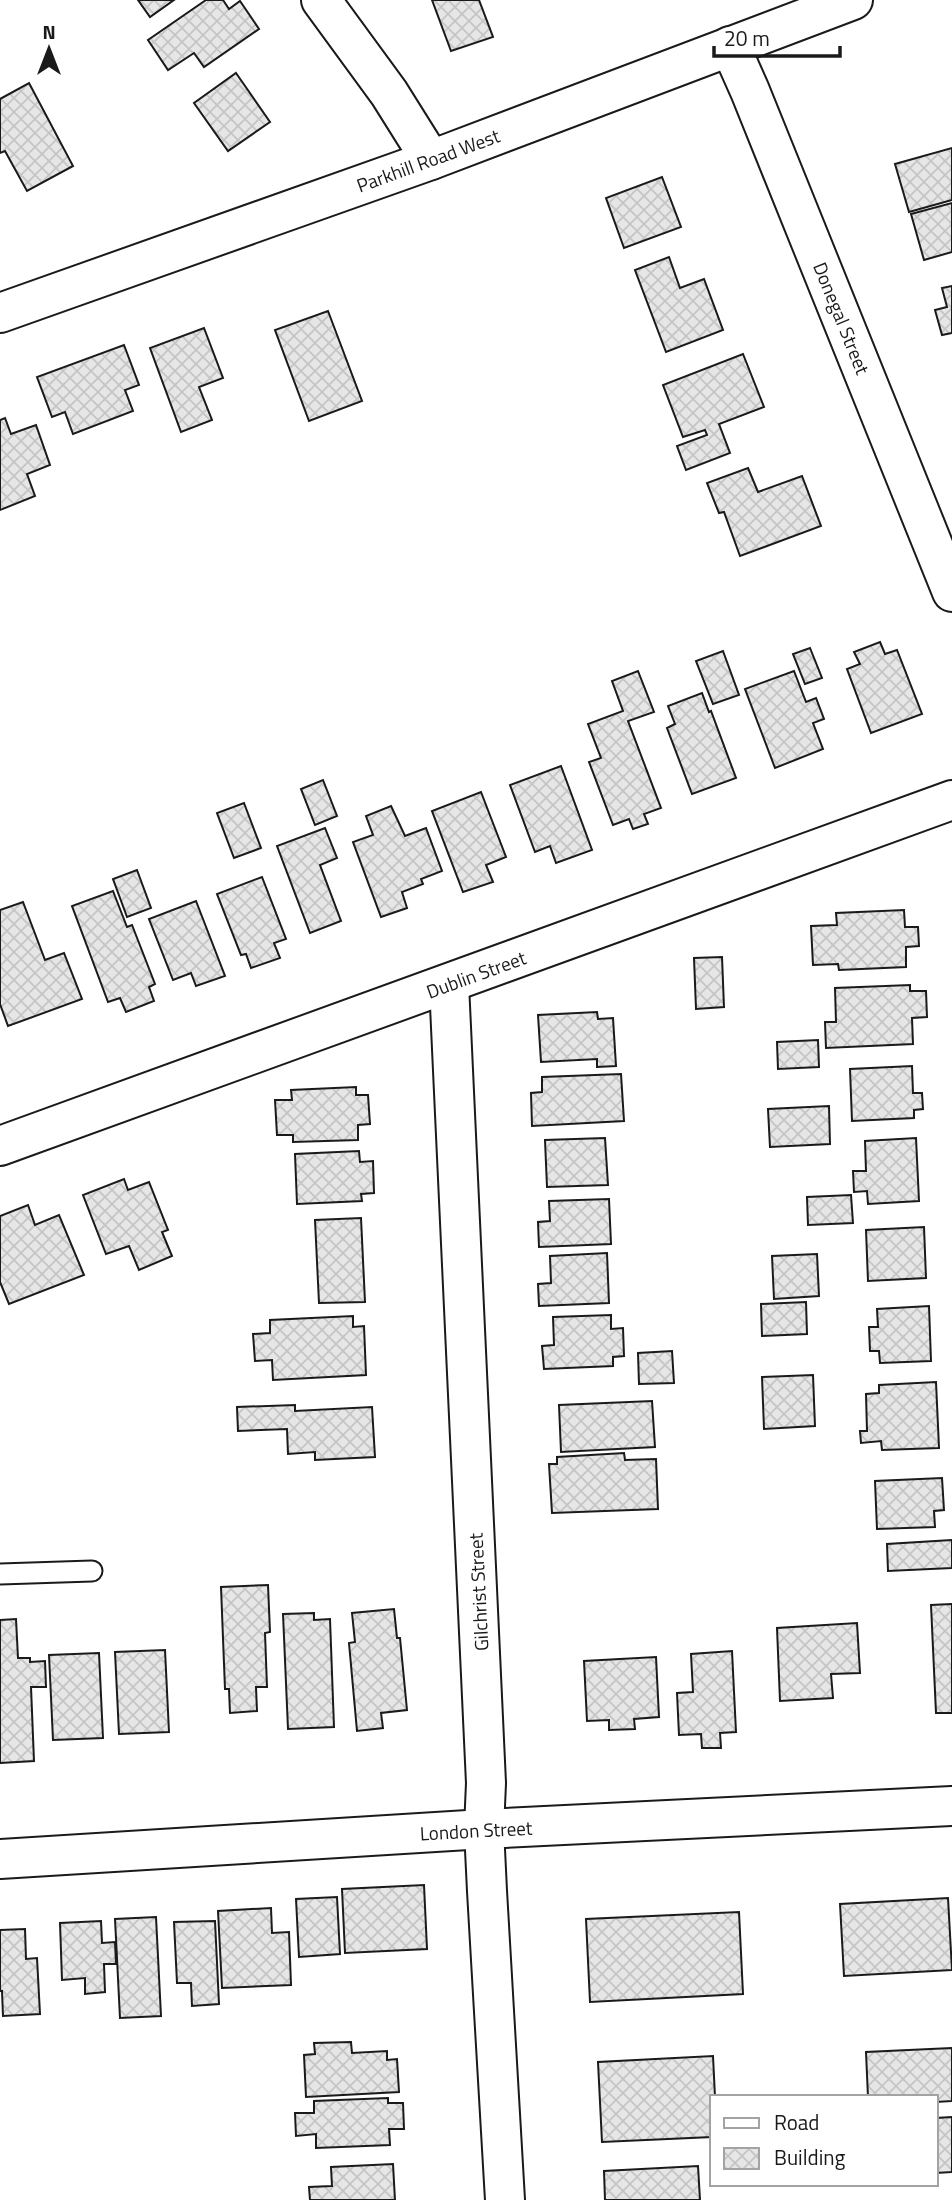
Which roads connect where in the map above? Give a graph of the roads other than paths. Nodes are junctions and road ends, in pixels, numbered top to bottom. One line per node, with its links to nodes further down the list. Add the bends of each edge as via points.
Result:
1 (321, 0): 4 (street)
2 (853, 0): 3 (street, Parkhill Road West)
3 (730, 46): 4 (street, Parkhill Road West); 6 (street, Donegal Street)
4 (432, 160): 5 (street, Parkhill Road West)
5 (0, 313)
6 (952, 592)
7 (952, 800): 8 (street, Dublin Street)
8 (449, 984): 9 (street, Dublin Street); 13 (street, Gilchrist Street, via 486,1783)
9 (0, 1146)
10 (92, 1571): 11 (lane)
11 (0, 1574)
12 (952, 1807): 13 (street, London Street)
13 (484, 1829): 14 (street, London Street); 15 (street, Gilchrist Street)
14 (0, 1859)
15 (505, 2200)

